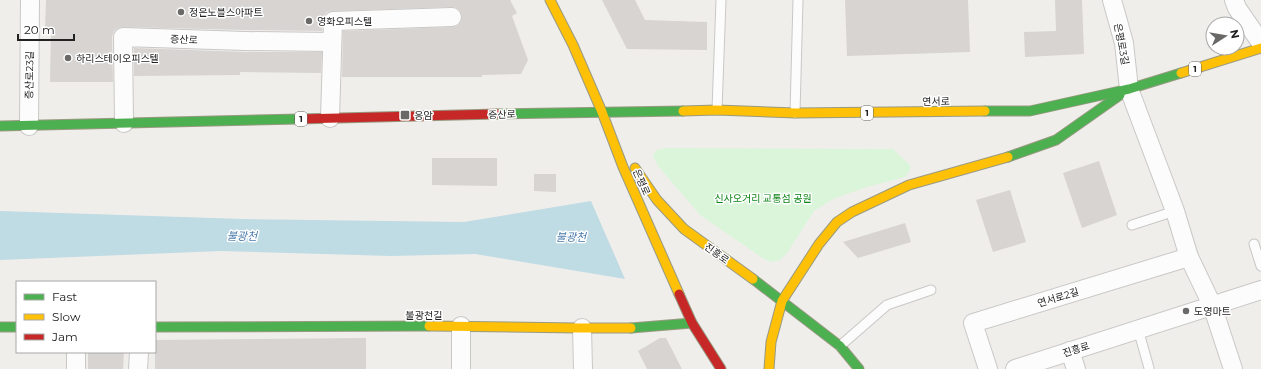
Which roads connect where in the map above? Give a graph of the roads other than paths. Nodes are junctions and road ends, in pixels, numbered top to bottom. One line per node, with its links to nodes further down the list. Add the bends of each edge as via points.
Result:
1 (30, 0): 18 (street, 증산로23길)
2 (550, 0): 13 (main road, 은평로)
3 (721, 0): 12 (lane)
4 (798, 0): 14 (lane)
5 (1112, 0): 11 (street, 은평로3길, via 1124,43)
6 (1234, 0): 9 (street)
7 (452, 17): 8 (street, via 333,21)
8 (332, 42): 15 (street); 16 (street, 증산로, via 123,37)
9 (1261, 43)
10 (1261, 48): 11 (main road, 연서로 / 1)
11 (1129, 89): 14 (main road, 연서로 / 1, via 1030,111); 19 (street); 26 (main road, via 1056,140 1003,159 909,185 852,212 837,222 819,244)
12 (717, 110): 13 (main road, 연서로 / 1); 14 (main road, 연서로 / 1)
13 (602, 112): 15 (main road, 증산로 / 1); 26 (main road, 진흥로, via 648,188 674,219); 28 (main road, 은평로, via 623,167)
14 (795, 113)
15 (330, 118): 16 (main road, 증산로 / 1)
16 (124, 123): 18 (main road, 증산로 / 1)
17 (0, 126): 18 (main road, 증산로 / 1)
18 (29, 126)
19 (1175, 211): 20 (lane); 22 (street)
20 (1132, 225)
21 (1254, 244): 23 (lane)
22 (1189, 257): 27 (street); 47 (street, 연서로2길, via 973,323)
23 (1261, 266)
24 (931, 290): 35 (lane, via 887,305)
25 (1261, 290): 27 (street)
26 (782, 301): 35 (main road, 진흥로); 45 (main road, via 771,342)
27 (1212, 305): 34 (street); 50 (street)
28 (692, 323): 33 (main road, 불광천길); 44 (main road, 은평로)
29 (462, 326): 32 (main road, 불광천길); 33 (main road, 불광천길); 42 (street)
30 (0, 327): 31 (main road)
31 (16, 327)
32 (156, 327)
33 (582, 328): 43 (street)
34 (1138, 329): 36 (street, 진흥로); 39 (lane)
35 (840, 346): 46 (main road, 진흥로)
36 (1070, 351): 48 (street, 진흥로); 49 (street)
37 (76, 353): 40 (street)
38 (138, 353): 41 (street)
39 (1149, 368)
40 (76, 369)
41 (138, 369)
42 (461, 369)
43 (583, 369)
44 (721, 369)
45 (769, 369)
46 (859, 369)
47 (988, 369)
48 (1015, 369)
49 (1076, 369)
50 (1233, 369)

